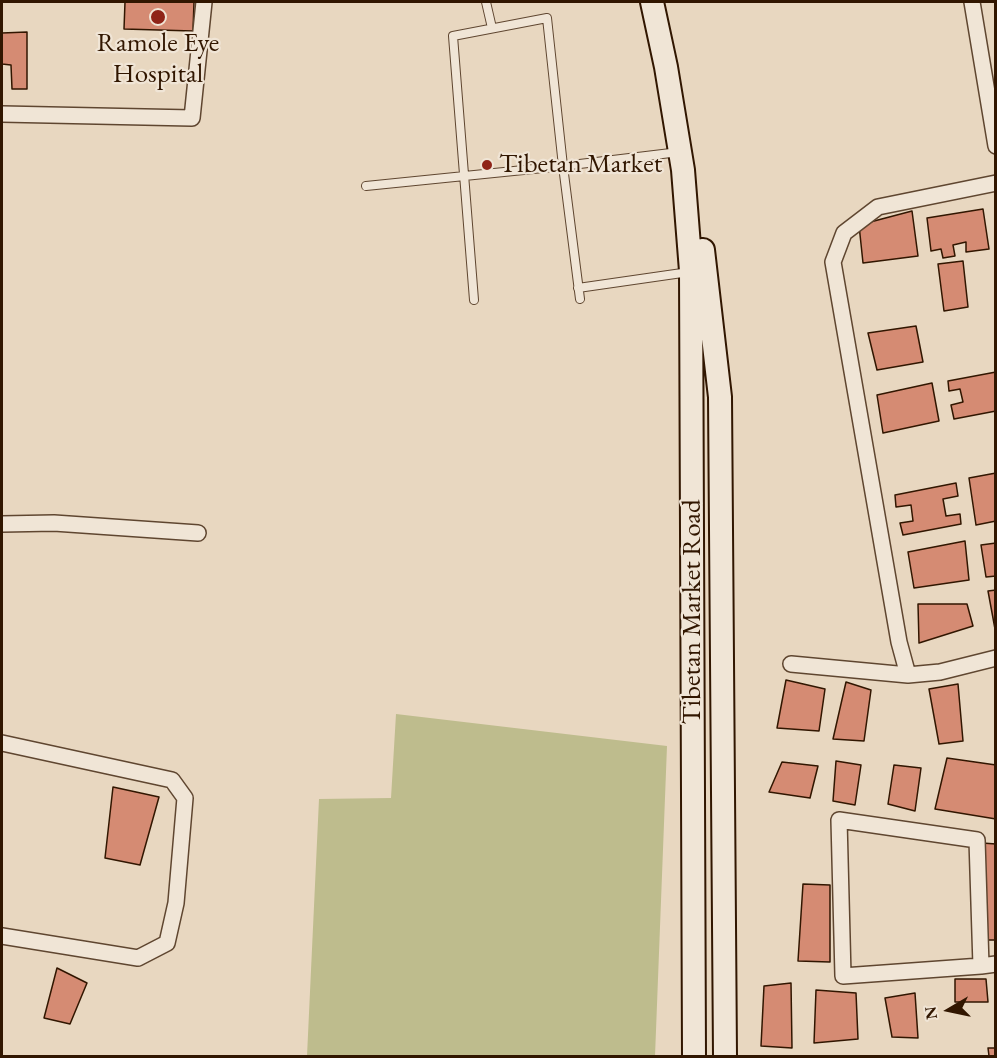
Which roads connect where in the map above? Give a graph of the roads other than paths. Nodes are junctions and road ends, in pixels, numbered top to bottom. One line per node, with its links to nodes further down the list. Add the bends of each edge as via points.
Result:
1 (204, 2): 6 (street, via 192,118)
2 (486, 2): 5 (lane)
3 (652, 2): 8 (street, Tibetan Market Road)
4 (972, 2): 7 (street)
5 (492, 28): 9 (lane, via 547,18); 10 (lane, via 453,36)
6 (2, 114)
7 (996, 146)
8 (681, 161): 9 (lane); 13 (street, Tibetan Market Road); 26 (street, Tibetan Market Road, via 701,237 720,397)
9 (563, 166): 10 (lane); 14 (lane)
10 (464, 176): 12 (lane); 16 (lane)
11 (996, 183): 21 (street, via 878,207 844,232 832,262)
12 (366, 186)
13 (691, 271): 14 (lane); 25 (street, Tibetan Market Road)
14 (579, 288): 15 (lane)
15 (580, 299)
16 (474, 300)
17 (2, 524): 18 (street, via 54,523)
18 (198, 533)
19 (996, 658): 21 (street, via 940,672)
20 (791, 664): 21 (street)
21 (908, 675)
22 (2, 743): 23 (street, via 172,780 184,798 176,903 167,943 138,958)
23 (2, 936)
24 (988, 965): 24 (street, via 843,976 839,820 977,840)
25 (694, 1056)
26 (724, 1056)

